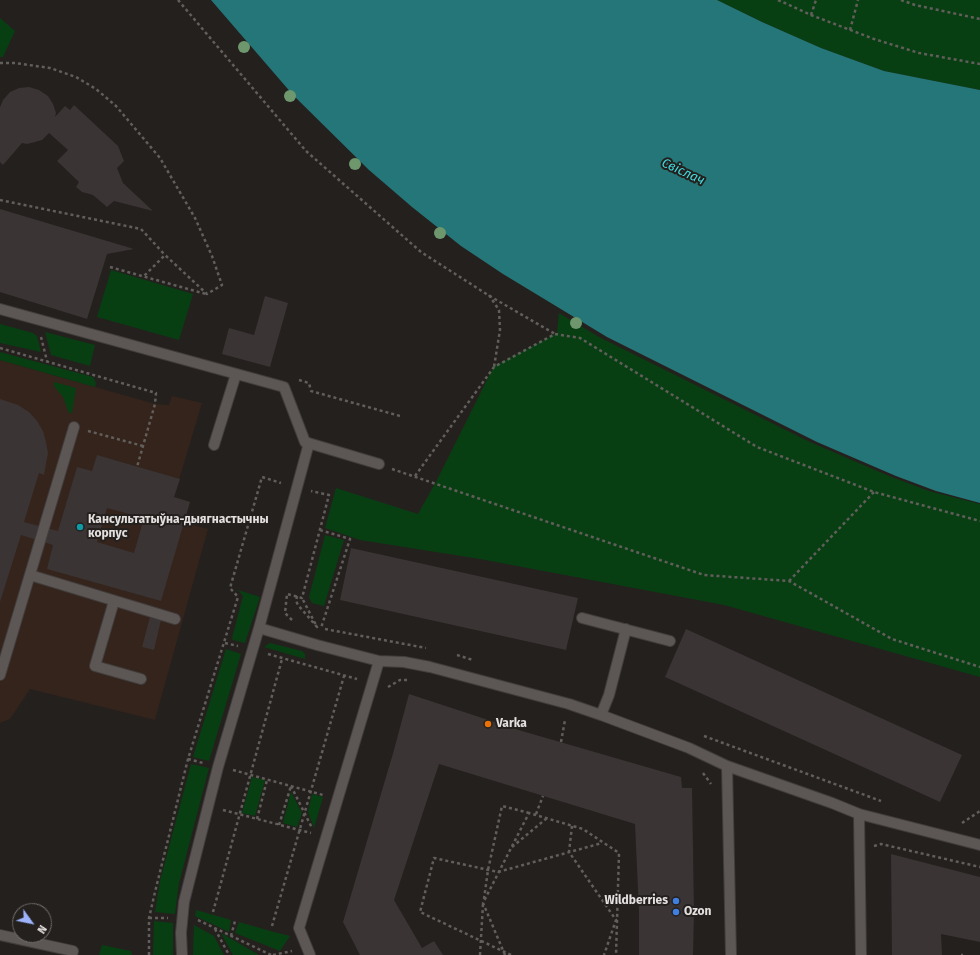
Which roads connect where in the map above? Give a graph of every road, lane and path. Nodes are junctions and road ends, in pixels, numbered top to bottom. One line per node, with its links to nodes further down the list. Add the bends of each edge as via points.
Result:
1 (178, 0): 16 (path, via 306,151 421,252)
2 (778, 0): 6 (path)
3 (816, 0): 6 (path)
4 (858, 0): 8 (path)
5 (900, 0): 7 (path)
6 (811, 15): 8 (path)
7 (980, 19)
8 (850, 30): 10 (path, via 919,53)
9 (0, 63): 15 (path, via 50,68 76,77 96,89 116,106 160,158 195,218 222,285)
10 (980, 64)
11 (0, 200): 12 (path, via 141,228)
12 (165, 255): 14 (path); 15 (path)
13 (110, 267): 14 (path)
14 (144, 276): 15 (path)
15 (207, 294)
16 (488, 295): 18 (path); 20 (path, via 499,310 500,330)
17 (0, 309): 21 (lane)
18 (555, 334): 20 (path); 29 (path, via 580,338 757,447)
19 (0, 348): 25 (path, via 156,393)
20 (494, 367): 28 (path)
21 (236, 374): 23 (lane, via 284,387 305,442); 24 (lane)
22 (74, 427): 25 (path); 32 (lane)
23 (309, 443): 26 (lane); 39 (lane)
24 (214, 445)
25 (143, 446): 27 (path)
26 (379, 464): 28 (path)
27 (137, 466)
28 (415, 476): 33 (path, via 704,575)
29 (874, 492): 30 (path); 33 (path)
30 (980, 521)
31 (320, 530): 40 (path, via 350,539)
32 (30, 575): 36 (lane); 48 (lane)
33 (789, 581): 47 (path, via 892,639)
34 (297, 596): 35 (path, via 298,605 317,627)
35 (302, 598)
36 (114, 601): 38 (lane); 50 (lane, via 95,666)
37 (582, 618): 41 (lane)
38 (175, 619)
39 (259, 628): 44 (lane); 46 (lane)
40 (321, 628)
41 (626, 629): 42 (lane); 53 (lane, via 609,695)
42 (670, 641)
43 (225, 643): 44 (path)
44 (252, 650): 45 (path); 89 (lane, via 218,767)
45 (282, 658): 49 (path); 59 (path)
46 (379, 661): 52 (lane); 53 (lane, via 430,667)
47 (980, 667)
48 (0, 675)
49 (344, 676): 52 (path); 62 (path)
50 (141, 679)
51 (407, 680): 52 (path, via 400,680 387,688)
52 (372, 684): 104 (lane, via 299,928)
53 (601, 715): 57 (lane, via 689,748)
54 (566, 717): 56 (path)
55 (702, 735): 64 (path)
56 (561, 742)
57 (728, 766): 72 (lane); 109 (lane)
58 (229, 769): 59 (path)
59 (250, 775): 60 (path); 69 (path)
60 (267, 780): 61 (path); 74 (path)
61 (291, 786): 62 (path); 70 (path); 75 (path)
62 (311, 791): 65 (path, via 325,795); 70 (path)
63 (543, 796): 71 (path)
64 (882, 801)
65 (323, 802)
66 (219, 809): 69 (path)
67 (980, 812): 76 (path)
68 (529, 813): 71 (path); 82 (path); 85 (path, via 502,806)
69 (240, 814): 74 (path); 88 (path)
70 (304, 814): 78 (path); 78 (path, via 314,834)
71 (536, 814): 73 (path)
72 (859, 814): 80 (lane); 110 (lane)
73 (547, 818): 77 (path); 82 (path)
74 (257, 819): 75 (path)
75 (279, 825): 78 (path)
76 (960, 825)
77 (572, 826): 79 (path, via 583,829); 83 (path)
78 (300, 830): 93 (path)
79 (602, 842): 83 (path); 91 (path, via 619,853)
80 (980, 845)
81 (869, 847): 84 (path, via 881,844)
82 (511, 848): 86 (path)
83 (569, 852): 86 (path); 91 (path)
84 (980, 866)
85 (488, 870): 86 (path); 87 (path); 97 (path, via 434,858 420,912)
86 (498, 872): 87 (path)
87 (483, 903): 97 (path); 99 (path)
88 (213, 912)
89 (182, 917): 90 (path); 94 (path, via 195,918); 101 (lane)
90 (149, 918)
91 (616, 920): 107 (path); 108 (path)
92 (235, 921): 96 (path)
93 (272, 926)
94 (215, 928): 96 (path); 102 (path)
95 (0, 935): 100 (lane, via 73,951)
96 (231, 936): 103 (path)
97 (481, 941): 99 (path); 105 (path)
98 (297, 950): 103 (path)
99 (505, 953): 106 (path)
100 (72, 955)
101 (182, 955)
102 (229, 955)
103 (272, 955)
104 (310, 955)
105 (480, 955)
106 (511, 955)
107 (604, 955)
108 (616, 955)
109 (731, 955)
110 (861, 955)

